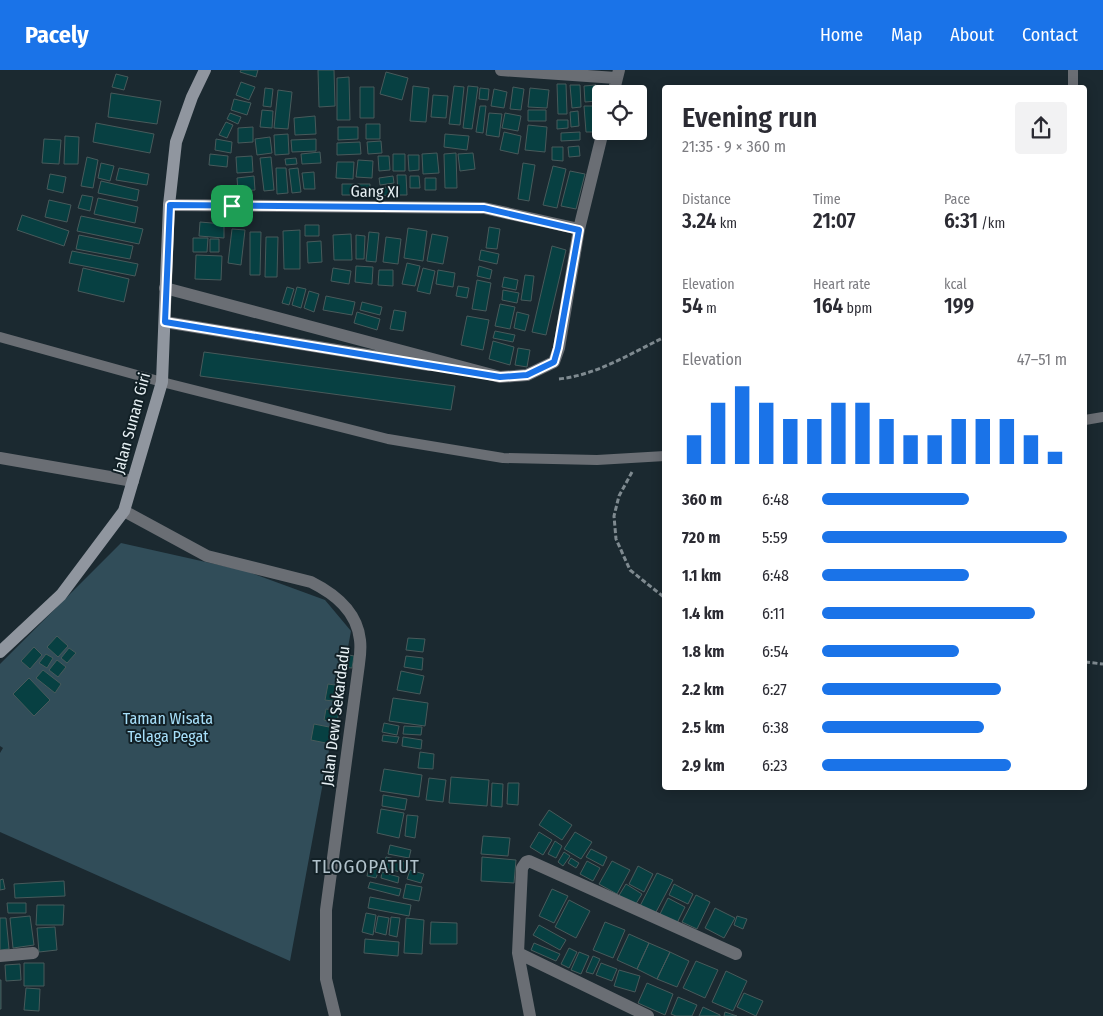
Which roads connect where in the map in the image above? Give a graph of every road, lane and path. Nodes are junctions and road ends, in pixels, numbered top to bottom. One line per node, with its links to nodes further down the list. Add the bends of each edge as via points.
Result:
1 (206, 70): 7 (main road, Jalan Sunan Giri, via 192,97 176,142)
2 (501, 70): 4 (street)
3 (1073, 70): 5 (lane)
4 (617, 74)
5 (1073, 85)
6 (601, 140): 8 (street)
7 (170, 205): 8 (street, Gang XI, via 484,208); 9 (main road, Jalan Sunan Giri)
8 (579, 230): 13 (street, via 554,362 527,375)
9 (165, 288): 10 (main road, Jalan Sunan Giri); 13 (street)
10 (165, 322): 13 (street); 15 (main road, Jalan Sunan Giri)
11 (0, 337): 15 (lane)
12 (662, 338): 14 (path, via 608,365)
13 (500, 377)
14 (558, 379)
15 (162, 382): 20 (lane, via 388,439 502,458); 21 (main road, Jalan Sunan Giri)
16 (1103, 416): 17 (lane)
17 (1087, 420)
18 (662, 456): 20 (lane)
19 (0, 458): 21 (street)
20 (639, 458): 23 (path, via 618,496 614,516 616,539 630,570)
21 (133, 481): 22 (main road, Jalan Sunan Giri)
22 (124, 511): 24 (main road, Jalan Sunan Giri, via 60,595); 31 (street, Jalan Dewi Sekardadu, via 207,556 311,582 345,604 354,621 360,640 359,664 326,910 326,979)
23 (662, 596)
24 (0, 652)
25 (1087, 662): 26 (path)
26 (1103, 664)
27 (33, 953): 30 (street)
28 (518, 953): 29 (street, via 522,868 529,861); 32 (street); 33 (street)
29 (736, 954)
30 (0, 956)
31 (335, 1016)
32 (530, 1016)
33 (648, 1016)

